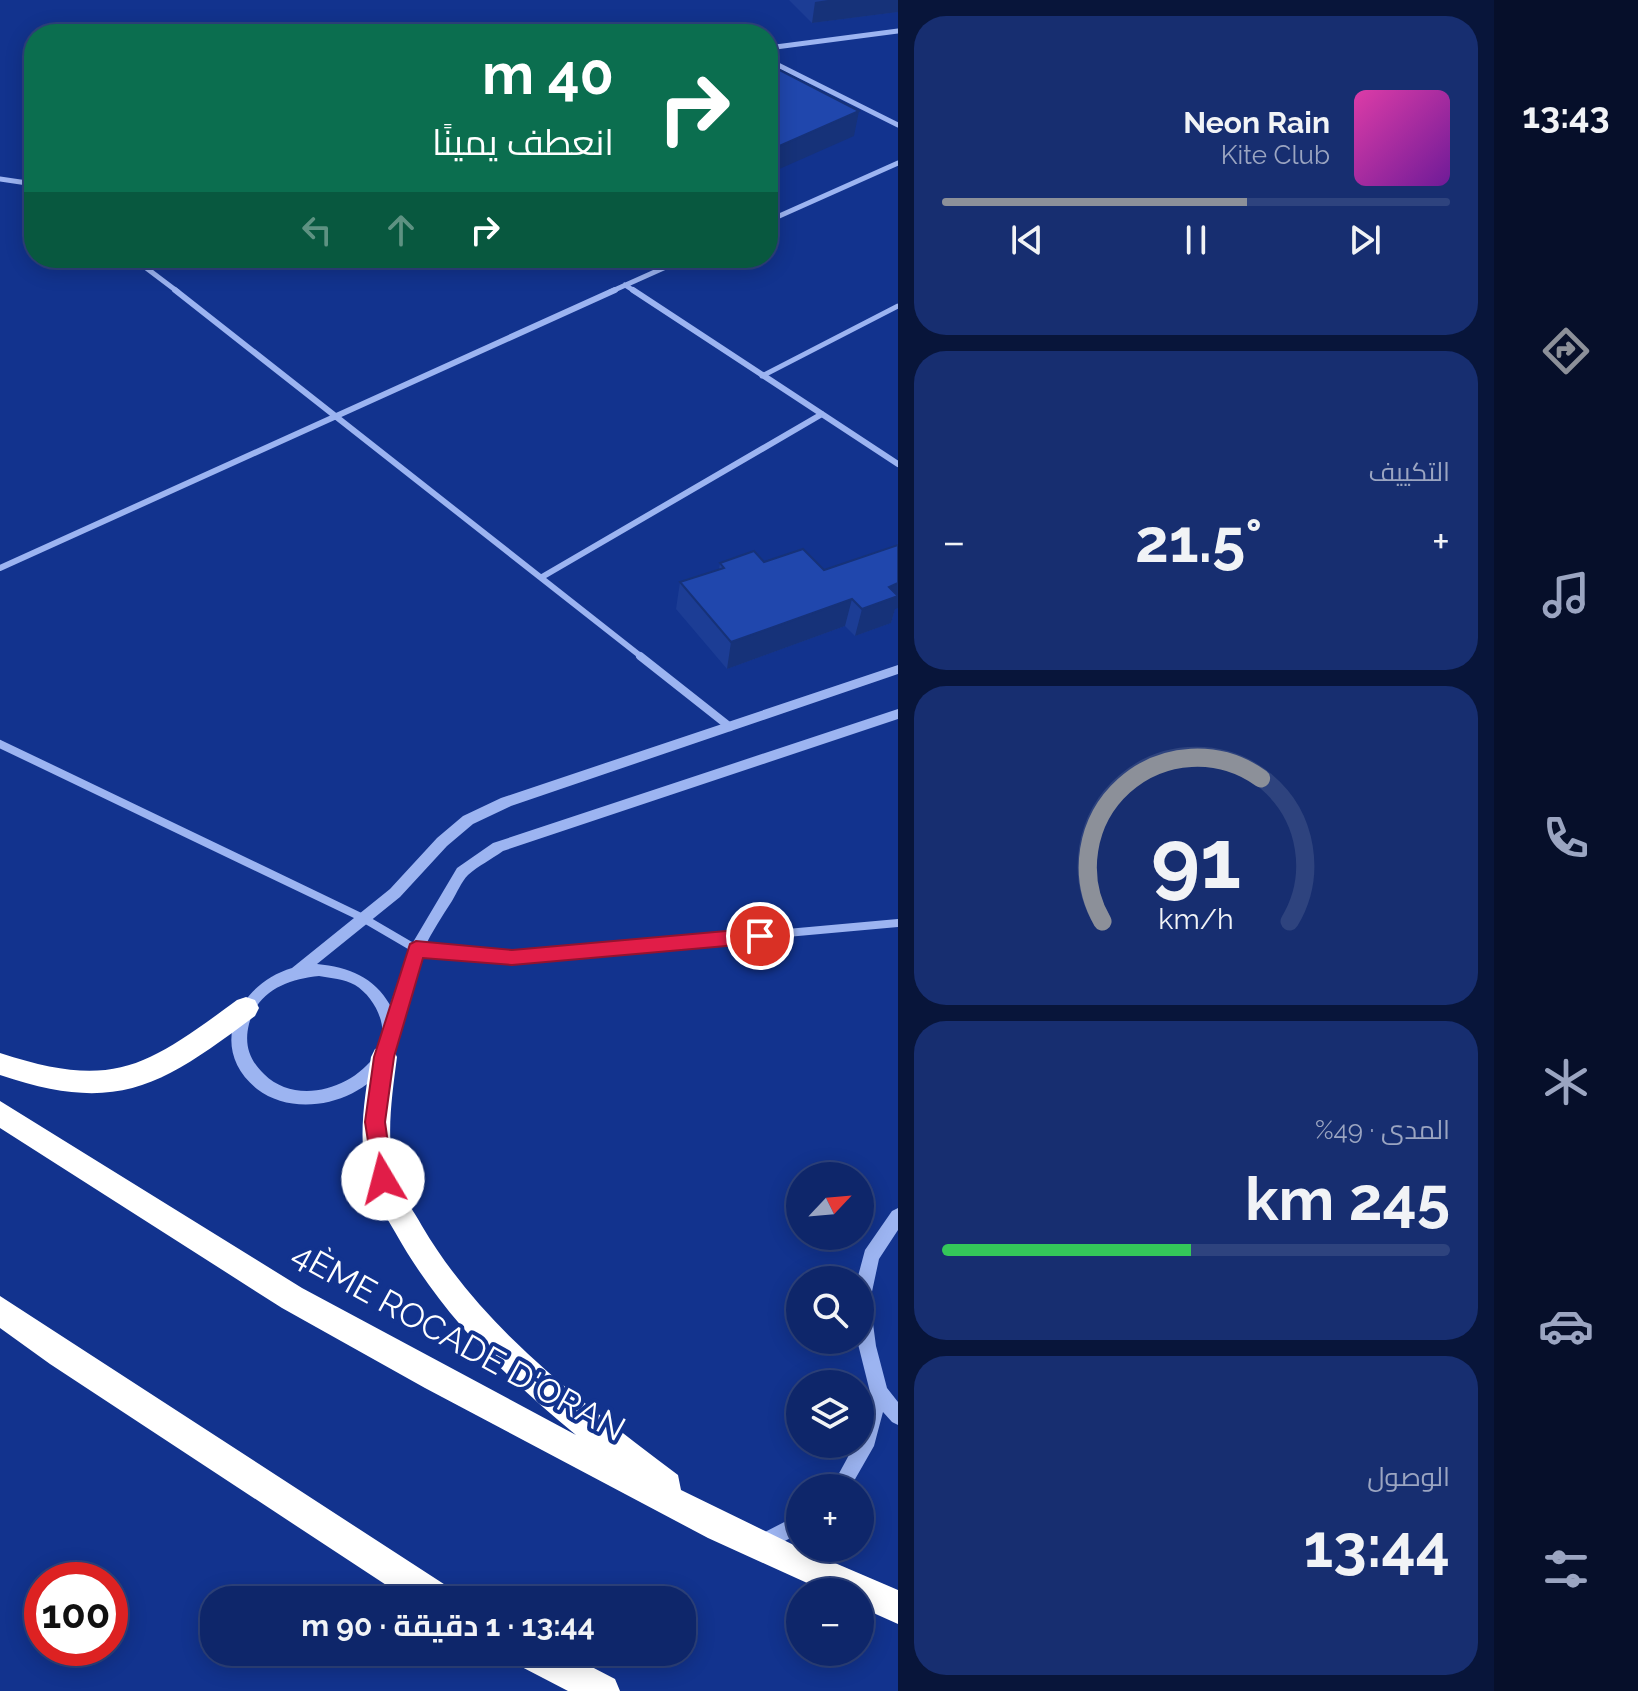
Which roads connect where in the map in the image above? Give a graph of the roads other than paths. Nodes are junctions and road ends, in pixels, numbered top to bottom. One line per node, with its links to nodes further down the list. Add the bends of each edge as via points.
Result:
1 (898, 31): 2 (street)
2 (778, 47)
3 (778, 65): 4 (street)
4 (898, 125)
5 (898, 163): 8 (street)
6 (0, 179): 7 (street)
7 (24, 181)
8 (778, 217)
9 (146, 268): 14 (street)
10 (663, 268): 11 (street)
11 (625, 285): 13 (street); 14 (street)
12 (898, 306): 13 (lane)
13 (762, 376): 15 (street)
14 (336, 414): 17 (street); 18 (street)
15 (822, 414): 16 (street); 18 (street)
16 (898, 464)
17 (0, 568)
18 (542, 577): 21 (street)
19 (898, 669): 21 (street)
20 (898, 714): 25 (street, via 498,847 462,872)
21 (730, 727): 23 (street, via 506,802 468,820)
22 (0, 744): 23 (street)
23 (363, 918): 25 (street); 26 (street)
24 (898, 923): 25 (street, via 512,958)
25 (416, 949): 28 (street)
26 (297, 972): 27 (street, via 276,980); 28 (street, via 340,973 360,981 386,1010)
27 (246, 1008): 28 (street, via 238,1029 240,1052 250,1072 293,1097 347,1090 368,1076); 29 (highway, via 178,1057 120,1082 86,1086)
28 (387, 1043): 36 (highway, via 375,1122 383,1179 421,1254 501,1350 545,1391)
29 (0, 1064)
30 (0, 1113): 36 (highway, 4ÈME ROCADE D'ORAN, via 292,1298)
31 (898, 1216): 33 (street, via 871,1256 861,1301)
32 (0, 1310): 39 (highway)
33 (879, 1392): 34 (street); 35 (street, via 868,1440)
34 (898, 1416)
35 (848, 1474)
36 (719, 1527): 38 (highway, 4ÈME ROCADE D'ORAN)
37 (786, 1531): 38 (street)
38 (762, 1544): 40 (highway, 4ÈME ROCADE D'ORAN)
39 (417, 1586)
40 (898, 1607)
41 (555, 1666): 42 (highway)
42 (603, 1691)

